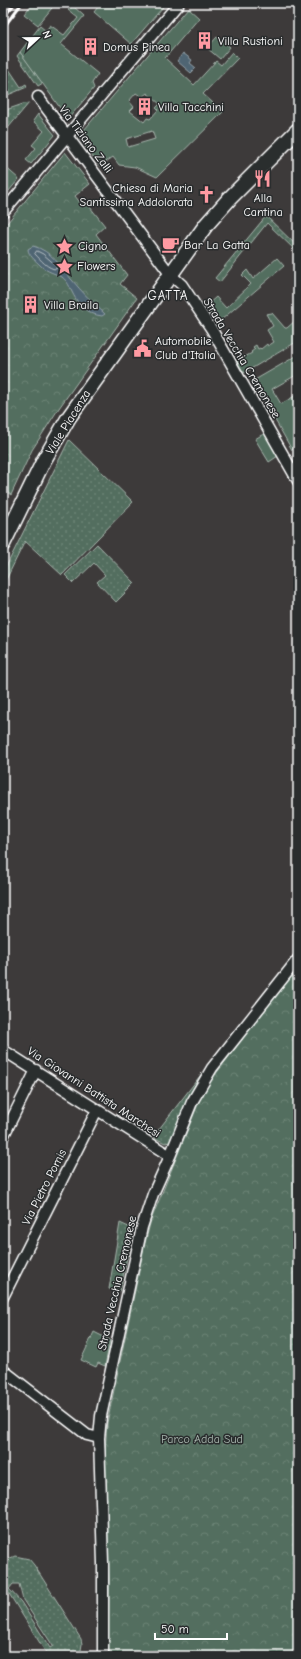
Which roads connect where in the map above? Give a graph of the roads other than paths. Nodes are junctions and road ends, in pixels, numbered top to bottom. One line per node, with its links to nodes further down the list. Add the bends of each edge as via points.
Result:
1 (179, 3): 4 (street)
2 (38, 97): 4 (street, Via Tiziano Zalli)
3 (298, 130): 6 (street, Viale Piacenza, via 221,208)
4 (67, 135): 5 (street); 6 (street, Via Tiziano Zalli)
5 (3, 212)
6 (170, 274): 7 (street, Strada Vecchia Cremonese, via 182,284 212,330); 8 (street, Viale Piacenza, via 56,437)
7 (298, 481)
8 (3, 544)
9 (298, 959): 14 (street, Strada Vecchia Cremonese, via 204,1080)
10 (3, 1050): 11 (street, Via Giovanni Battista Marchesi)
11 (36, 1070): 12 (street, Via Giovanni Battista Marchesi); 13 (street)
12 (97, 1110): 14 (street, Via Giovanni Battista Marchesi); 15 (street, Via Pietro Pomis)
13 (3, 1137)
14 (170, 1156): 17 (street, Strada Vecchia Cremonese, via 142,1227 101,1416)
15 (3, 1298)
16 (3, 1370): 17 (street, via 87,1435)
17 (99, 1438): 18 (street, Strada Vecchia Cremonese)
18 (103, 1656)

